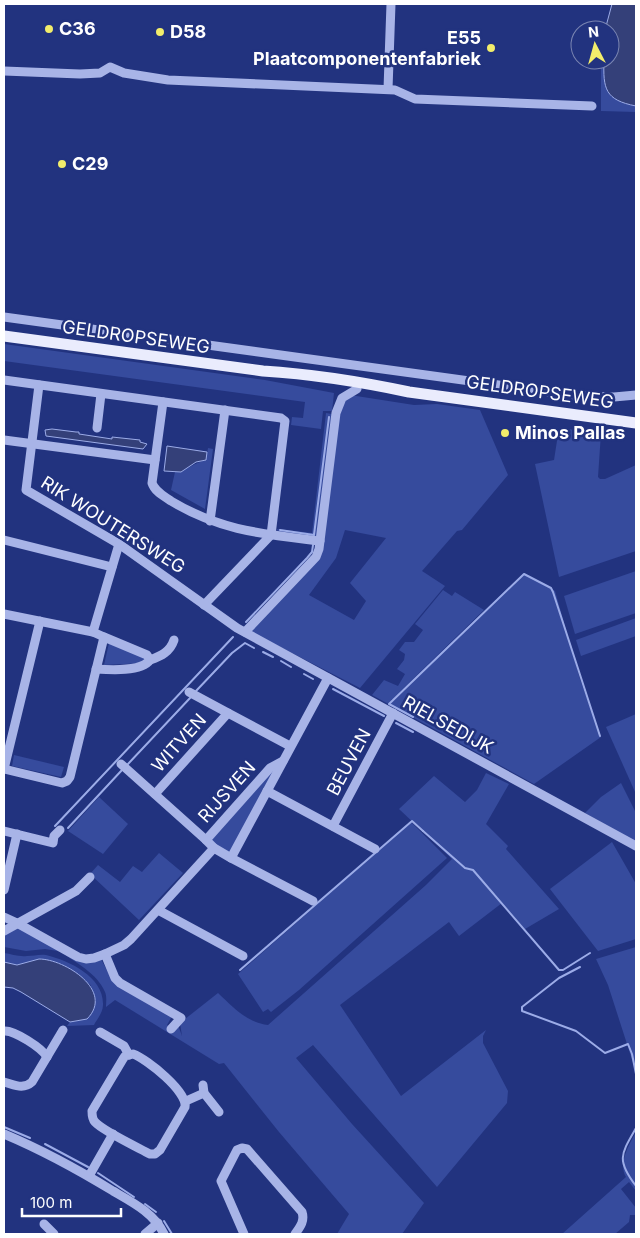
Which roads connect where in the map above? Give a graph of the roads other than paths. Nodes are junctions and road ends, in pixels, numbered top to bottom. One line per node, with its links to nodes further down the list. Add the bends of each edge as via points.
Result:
1 (391, 4): 3 (street)
2 (4, 71): 3 (street, via 80,74 100,73 110,67 168,80)
3 (388, 89): 4 (street, via 415,99)
4 (592, 106)
5 (4, 317): 13 (street, via 579,396)
6 (4, 336): 7 (main road, GELDROPSEWEG)
7 (263, 371): 10 (main road, GELDROPSEWEG); 11 (main road, GELDROPSEWEG)
8 (4, 380): 9 (street)
9 (39, 385): 12 (street); 19 (street)
10 (358, 389): 11 (main road, GELDROPSEWEG); 24 (street, via 342,398 336,413)
11 (409, 392): 16 (main road, GELDROPSEWEG, via 520,410)
12 (101, 394): 14 (street); 17 (street)
13 (636, 395)
14 (163, 402): 15 (street); 20 (street)
15 (225, 410): 21 (street); 22 (street, via 285,421)
16 (636, 423)
17 (97, 428)
18 (4, 440): 19 (street)
19 (32, 444): 20 (street); 25 (street, RIK WOUTERSWEG, via 26,490)
20 (155, 460): 21 (street, via 152,483 156,490)
21 (210, 521): 22 (street)
22 (271, 534): 24 (street); 27 (street)
23 (4, 540): 26 (street)
24 (320, 540): 31 (street, via 314,560)
25 (119, 544): 26 (street); 27 (street, RIK WOUTERSWEG)
26 (112, 567): 30 (street)
27 (204, 605): 31 (street, RIK WOUTERSWEG)
28 (4, 614): 29 (street)
29 (40, 621): 30 (street); 43 (street)
30 (94, 632): 32 (street)
31 (245, 632): 36 (street, RIELSEDIJK)
32 (104, 638): 34 (street, via 147,655); 35 (street)
33 (174, 640): 34 (street, via 162,656)
34 (150, 660): 35 (street, via 139,668)
35 (96, 669): 43 (street, via 67,781 62,783)
36 (328, 678): 39 (street, RIELSEDIJK); 40 (street, RIJSVEN)
37 (189, 692): 38 (street, WITVEN)
38 (228, 713): 40 (street, WITVEN); 45 (street, WITVEN)
39 (394, 713): 46 (street, BEUVEN); 51 (street, RIELSEDIJK)
40 (290, 746): 41 (street, RIJSVEN)
41 (283, 761): 44 (street, RIJSVEN); 50 (street, RIJSVEN, via 270,768)
42 (122, 764): 45 (street, WITVEN)
43 (4, 769)
44 (267, 791): 46 (street, RIJSVEN); 54 (street, RIJSVEN)
45 (156, 794): 50 (street, WITVEN)
46 (333, 826): 53 (street, RIJSVEN)
47 (60, 830): 49 (street, via 53,843)
48 (4, 831): 49 (street)
49 (17, 834): 56 (street)
50 (206, 840): 52 (street, RIJSVEN)
51 (636, 846)
52 (214, 848): 54 (street, RIJSVEN); 58 (street, RIJSVEN)
53 (375, 849)
54 (231, 858): 57 (street, RIJSVEN)
55 (90, 877): 60 (street, via 76,891)
56 (4, 890)
57 (313, 902)
58 (158, 910): 62 (street, RIJSVEN, via 124,945); 63 (street)
59 (4, 917): 60 (street, RIJSVEN)
60 (18, 923): 61 (street); 62 (street, RIJSVEN, via 78,957 94,958)
61 (4, 931)
62 (105, 954): 64 (street, via 120,983 180,1018)
63 (243, 956)
64 (171, 1029)
65 (63, 1030): 69 (street)
66 (4, 1031): 69 (street, via 14,1032 40,1049)
67 (100, 1032): 68 (street, via 124,1046)
68 (129, 1055): 71 (street, via 136,1055 156,1068); 74 (street, via 123,1059 92,1111 95,1122)
69 (47, 1058): 70 (street, via 27,1087)
70 (4, 1082)
71 (186, 1101): 72 (street, via 203,1089); 74 (street, via 155,1154)
72 (219, 1112)
73 (4, 1134): 75 (street)
74 (113, 1134): 75 (street)
75 (90, 1176): 76 (street)
76 (158, 1223): 79 (street); 80 (street)
77 (44, 1224): 78 (street)
78 (54, 1234)
79 (145, 1234)
80 (164, 1234)
81 (244, 1234): 82 (street, via 221,1181 237,1150 242,1148 247,1149 302,1212 302,1224)
82 (295, 1234)

